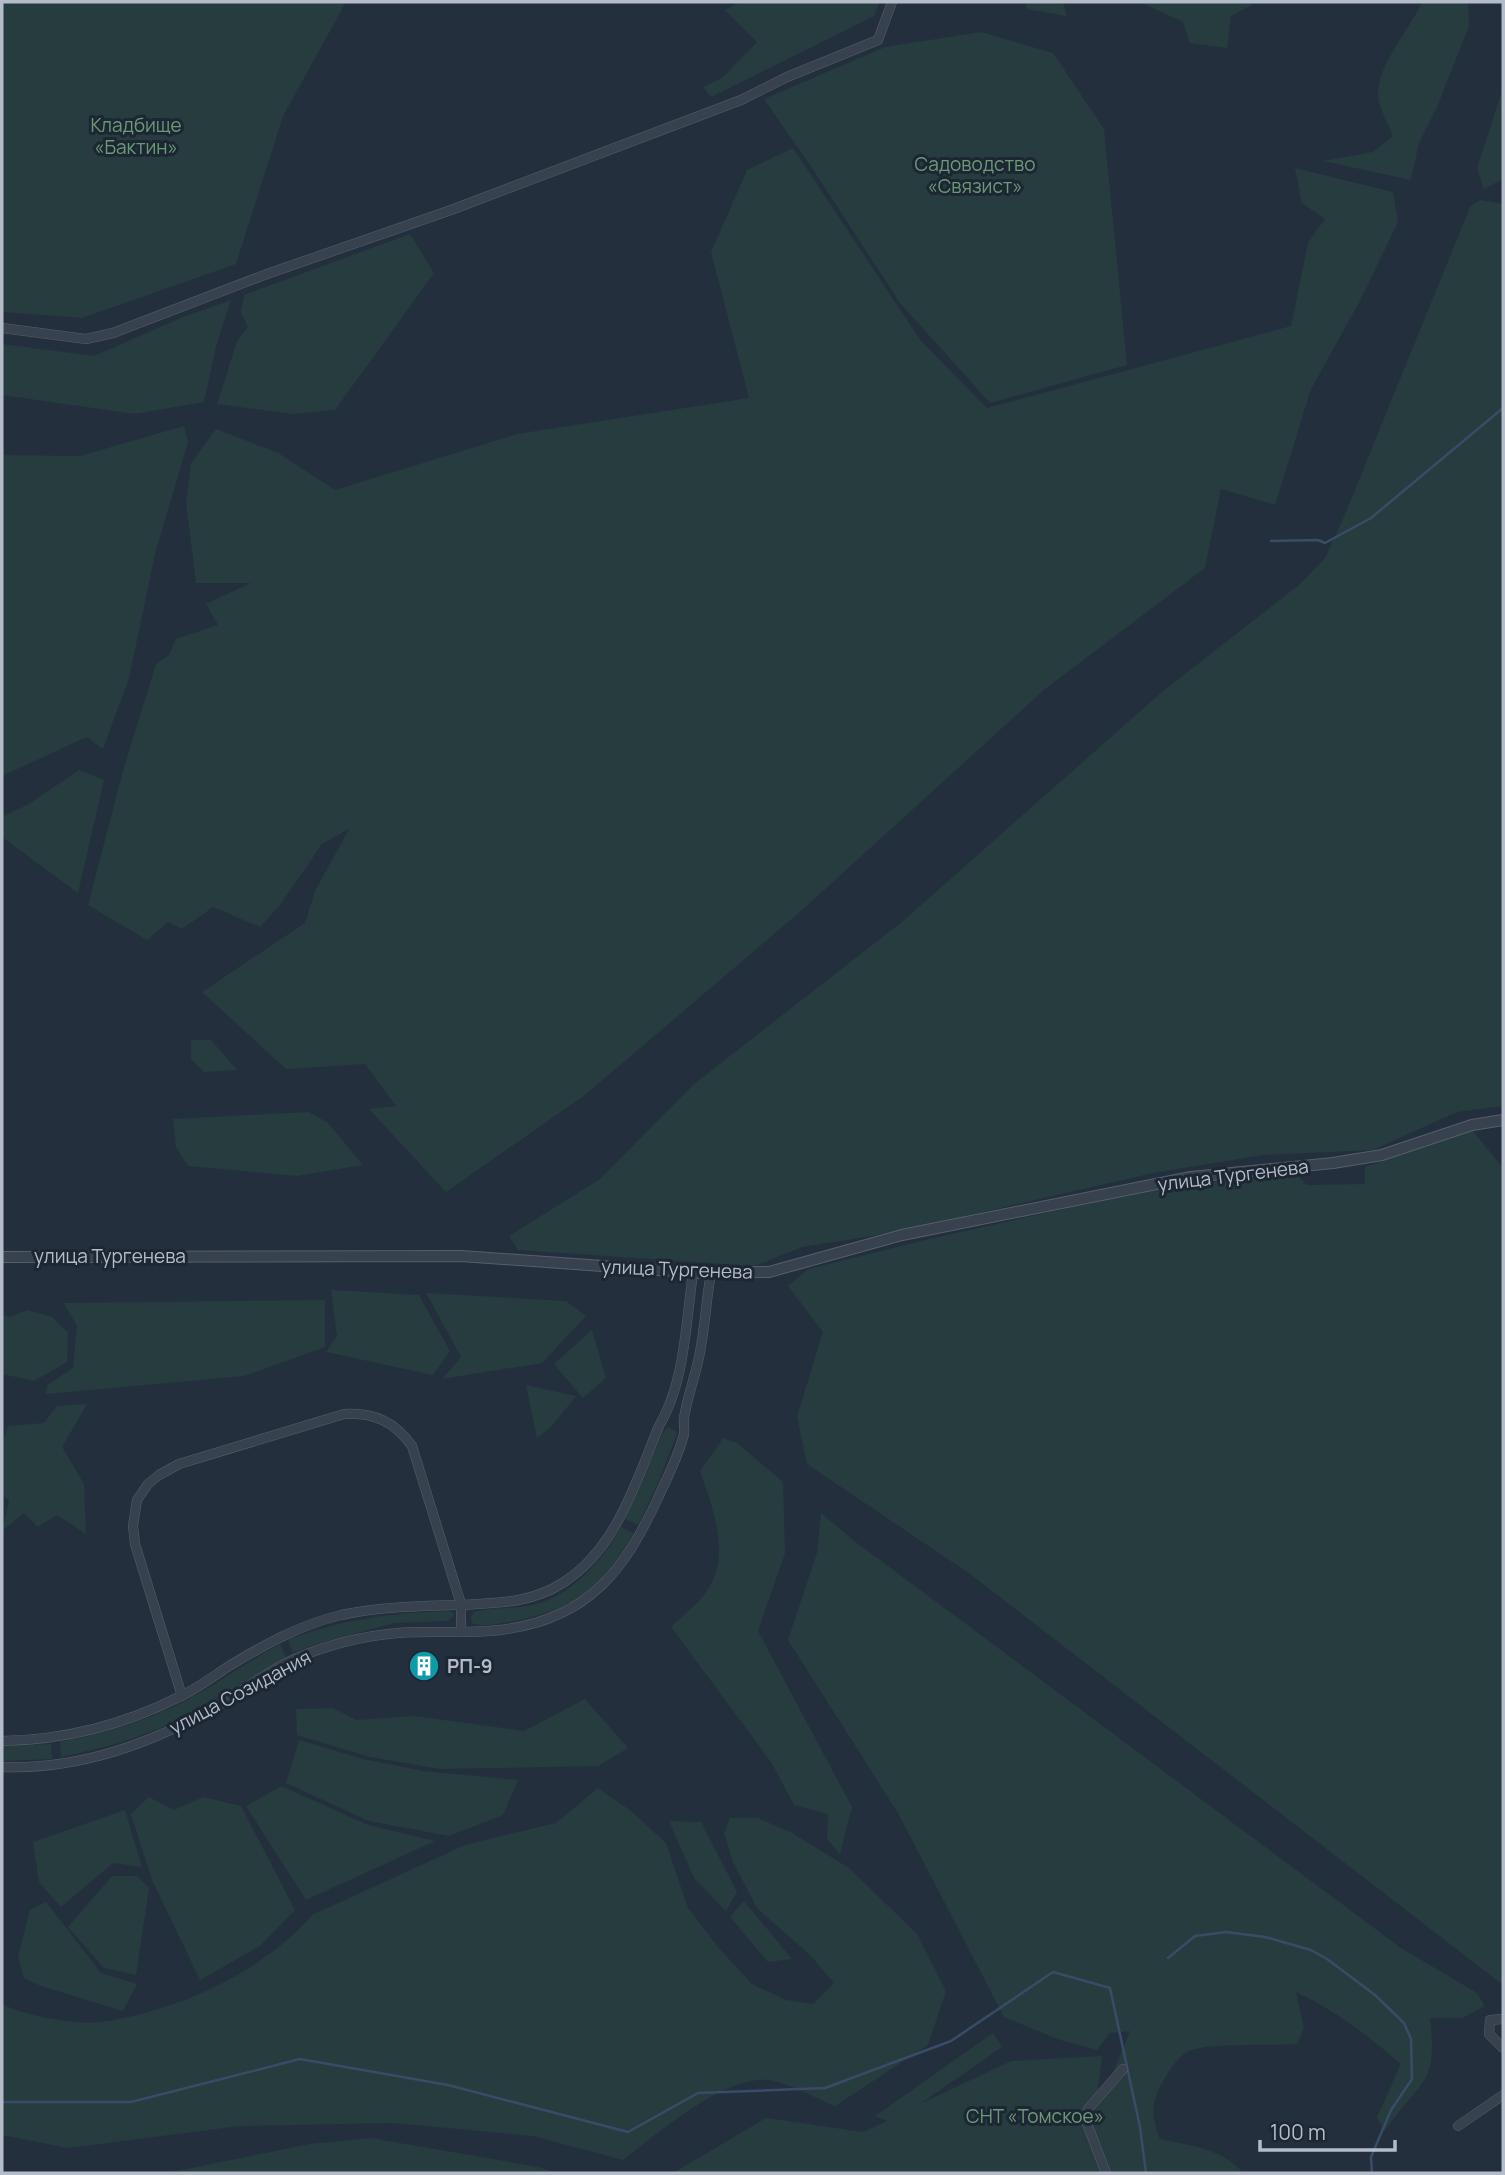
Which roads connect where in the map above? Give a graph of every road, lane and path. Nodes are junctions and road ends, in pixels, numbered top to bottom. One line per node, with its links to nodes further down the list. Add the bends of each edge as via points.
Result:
1 (892, 2): 2 (street, via 878,40 741,100 451,210 113,333 86,339)
2 (2, 328)
3 (1503, 1120): 6 (street, улица Тургенева, via 1472,1125 1382,1155 1191,1177 902,1235 769,1272)
4 (2, 1256): 5 (street, улица Тургенева, via 461,1256)
5 (693, 1272): 6 (street, улица Тургенева); 7 (street, улица Созидания, via 675,1390)
6 (711, 1273): 8 (street, улица Созидания)
7 (659, 1426): 8 (street, via 673,1421); 9 (street, улица Созидания, via 618,1520 589,1562 564,1583 530,1599)
8 (684, 1432): 10 (street, улица Созидания, via 642,1533 596,1592 570,1611 541,1623)
9 (461, 1604): 10 (street); 11 (street, улица Созидания, via 373,1610 310,1625 281,1636); 11 (street, via 416,1456 406,1437 390,1422 344,1414 179,1465 148,1484 137,1500 132,1526)
10 (461, 1632): 13 (street, улица Созидания, via 396,1633 321,1649 292,1660 158,1736 105,1755)
11 (182, 1696): 12 (street, улица Созидания, via 97,1729)
12 (2, 1741)
13 (2, 1767)
14 (1503, 2019): 15 (street, via 1490,2020 1489,2034)
15 (1503, 2048)
16 (1123, 2069): 19 (street, via 1088,2109 1086,2121)
17 (1503, 2095): 18 (street)
18 (1458, 2126)
19 (1106, 2173)

